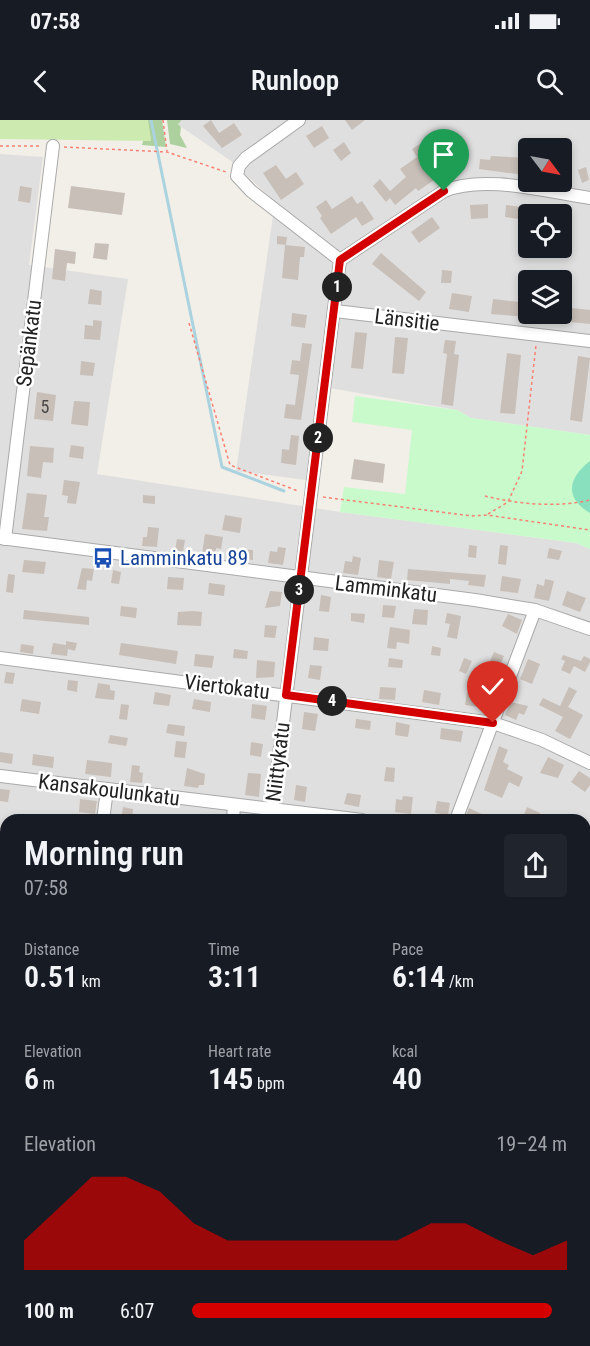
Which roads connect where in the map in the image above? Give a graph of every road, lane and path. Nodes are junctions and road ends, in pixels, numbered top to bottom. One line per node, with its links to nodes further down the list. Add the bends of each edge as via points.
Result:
1 (163, 120): 5 (path)
2 (299, 120): 6 (street, via 246,158)
3 (0, 146): 4 (path)
4 (53, 146): 5 (path); 19 (street, Sepänkatu)
5 (167, 152): 6 (path)
6 (237, 176): 8 (street)
7 (590, 198): 8 (street, via 489,184 458,185)
8 (340, 260): 9 (street)
9 (335, 311): 11 (street, Länsitie); 13 (street, Niittykatu)
10 (189, 322): 13 (path, via 230,465)
11 (537, 335): 12 (street, Länsitie); 16 (path, via 522,471)
12 (590, 341)
13 (311, 496): 17 (path); 20 (street, Niittykatu)
14 (485, 496): 16 (path)
15 (590, 500): 16 (path, via 576,504)
16 (508, 502): 17 (path)
17 (487, 515): 18 (path)
18 (590, 530)
19 (2, 538): 20 (street, Lamminkatu)
20 (301, 578): 21 (street, Lamminkatu); 24 (street, Niittykatu)
21 (535, 610): 22 (street, Lamminkatu); 25 (street)
22 (590, 628)
23 (0, 658): 24 (street, Viertokatu)
24 (286, 695): 25 (street, Viertokatu); 33 (street, Niittykatu)
25 (493, 723): 26 (street, Viertokatu); 34 (street)
26 (590, 763)
27 (0, 776): 28 (street, Kansakoulunkatu)
28 (107, 790): 29 (street, Kansakoulunkatu); 30 (street)
29 (234, 806): 31 (street); 32 (street, Kansakoulunkatu)
30 (104, 814)
31 (233, 814)
32 (268, 814)
33 (272, 814)
34 (458, 814)

